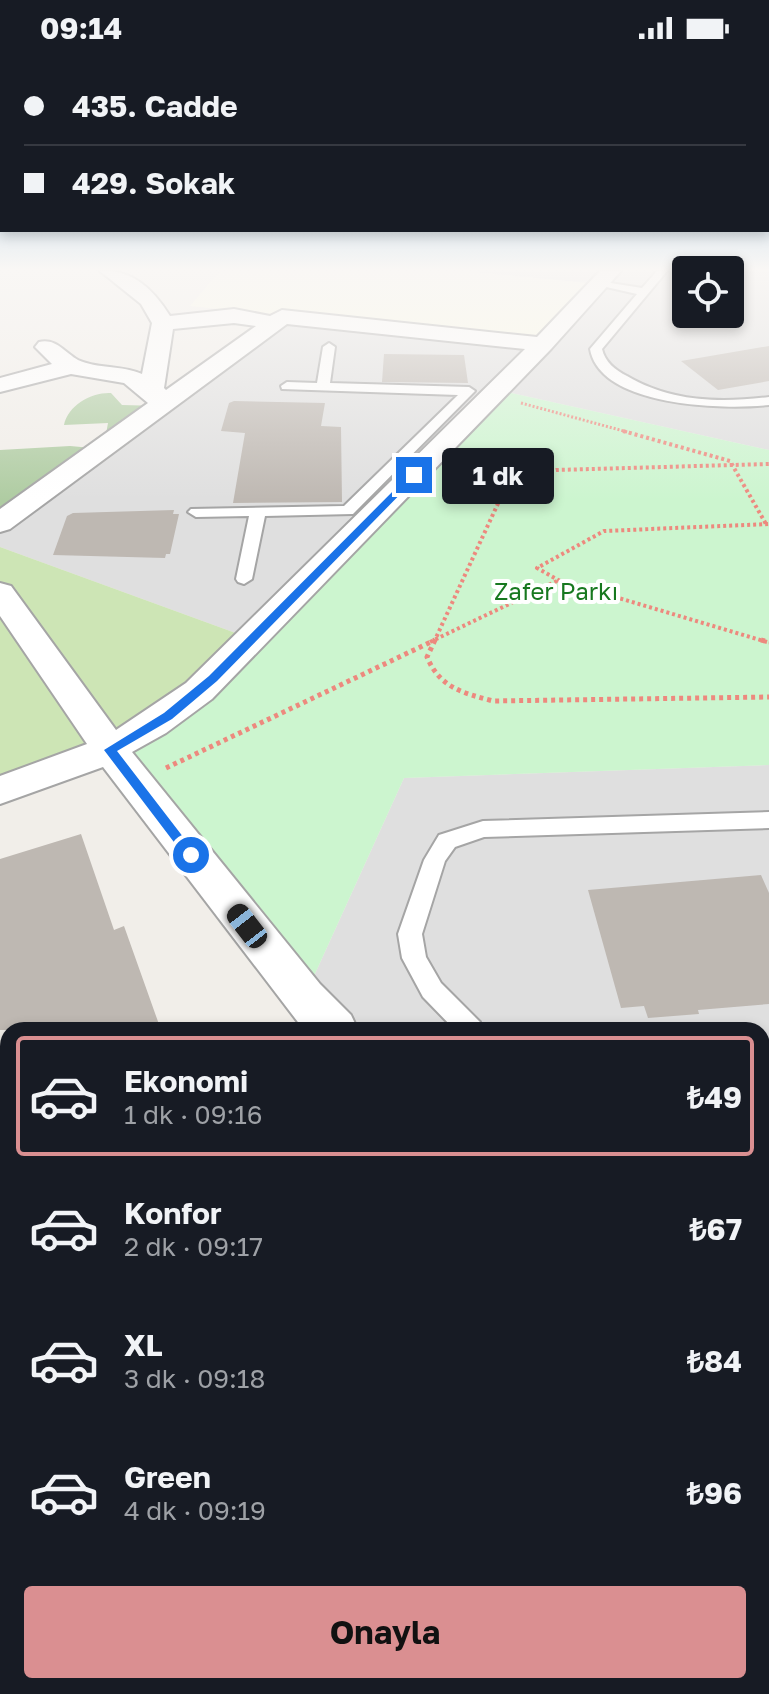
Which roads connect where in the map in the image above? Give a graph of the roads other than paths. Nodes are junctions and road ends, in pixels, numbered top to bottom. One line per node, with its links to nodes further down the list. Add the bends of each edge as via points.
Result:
1 (47, 347): 8 (street)
2 (160, 347): 12 (street)
3 (241, 347): 7 (street)
4 (329, 347): 11 (lane)
5 (540, 347): 14 (street, via 493,395)
6 (597, 347): 13 (lane, via 598,360 628,384 714,405)
7 (222, 361): 12 (street); 12 (street, via 190,369)
8 (74, 366): 9 (street); 12 (street, via 131,377)
9 (0, 385)
10 (287, 386): 11 (lane)
11 (323, 387): 14 (lane, via 469,391)
12 (155, 389): 17 (street)
13 (769, 401)
14 (423, 451): 16 (lane, via 348,511); 20 (street, via 213,679 168,716)
15 (196, 512): 16 (lane)
16 (258, 512): 18 (lane)
17 (0, 523)
18 (244, 579)
19 (0, 593): 20 (street)
20 (110, 750): 21 (street); 23 (street)
21 (0, 790)
22 (769, 820): 24 (lane, via 483,829 447,841 435,860 410,934 414,958 432,990)
23 (315, 1019)
24 (463, 1022)

